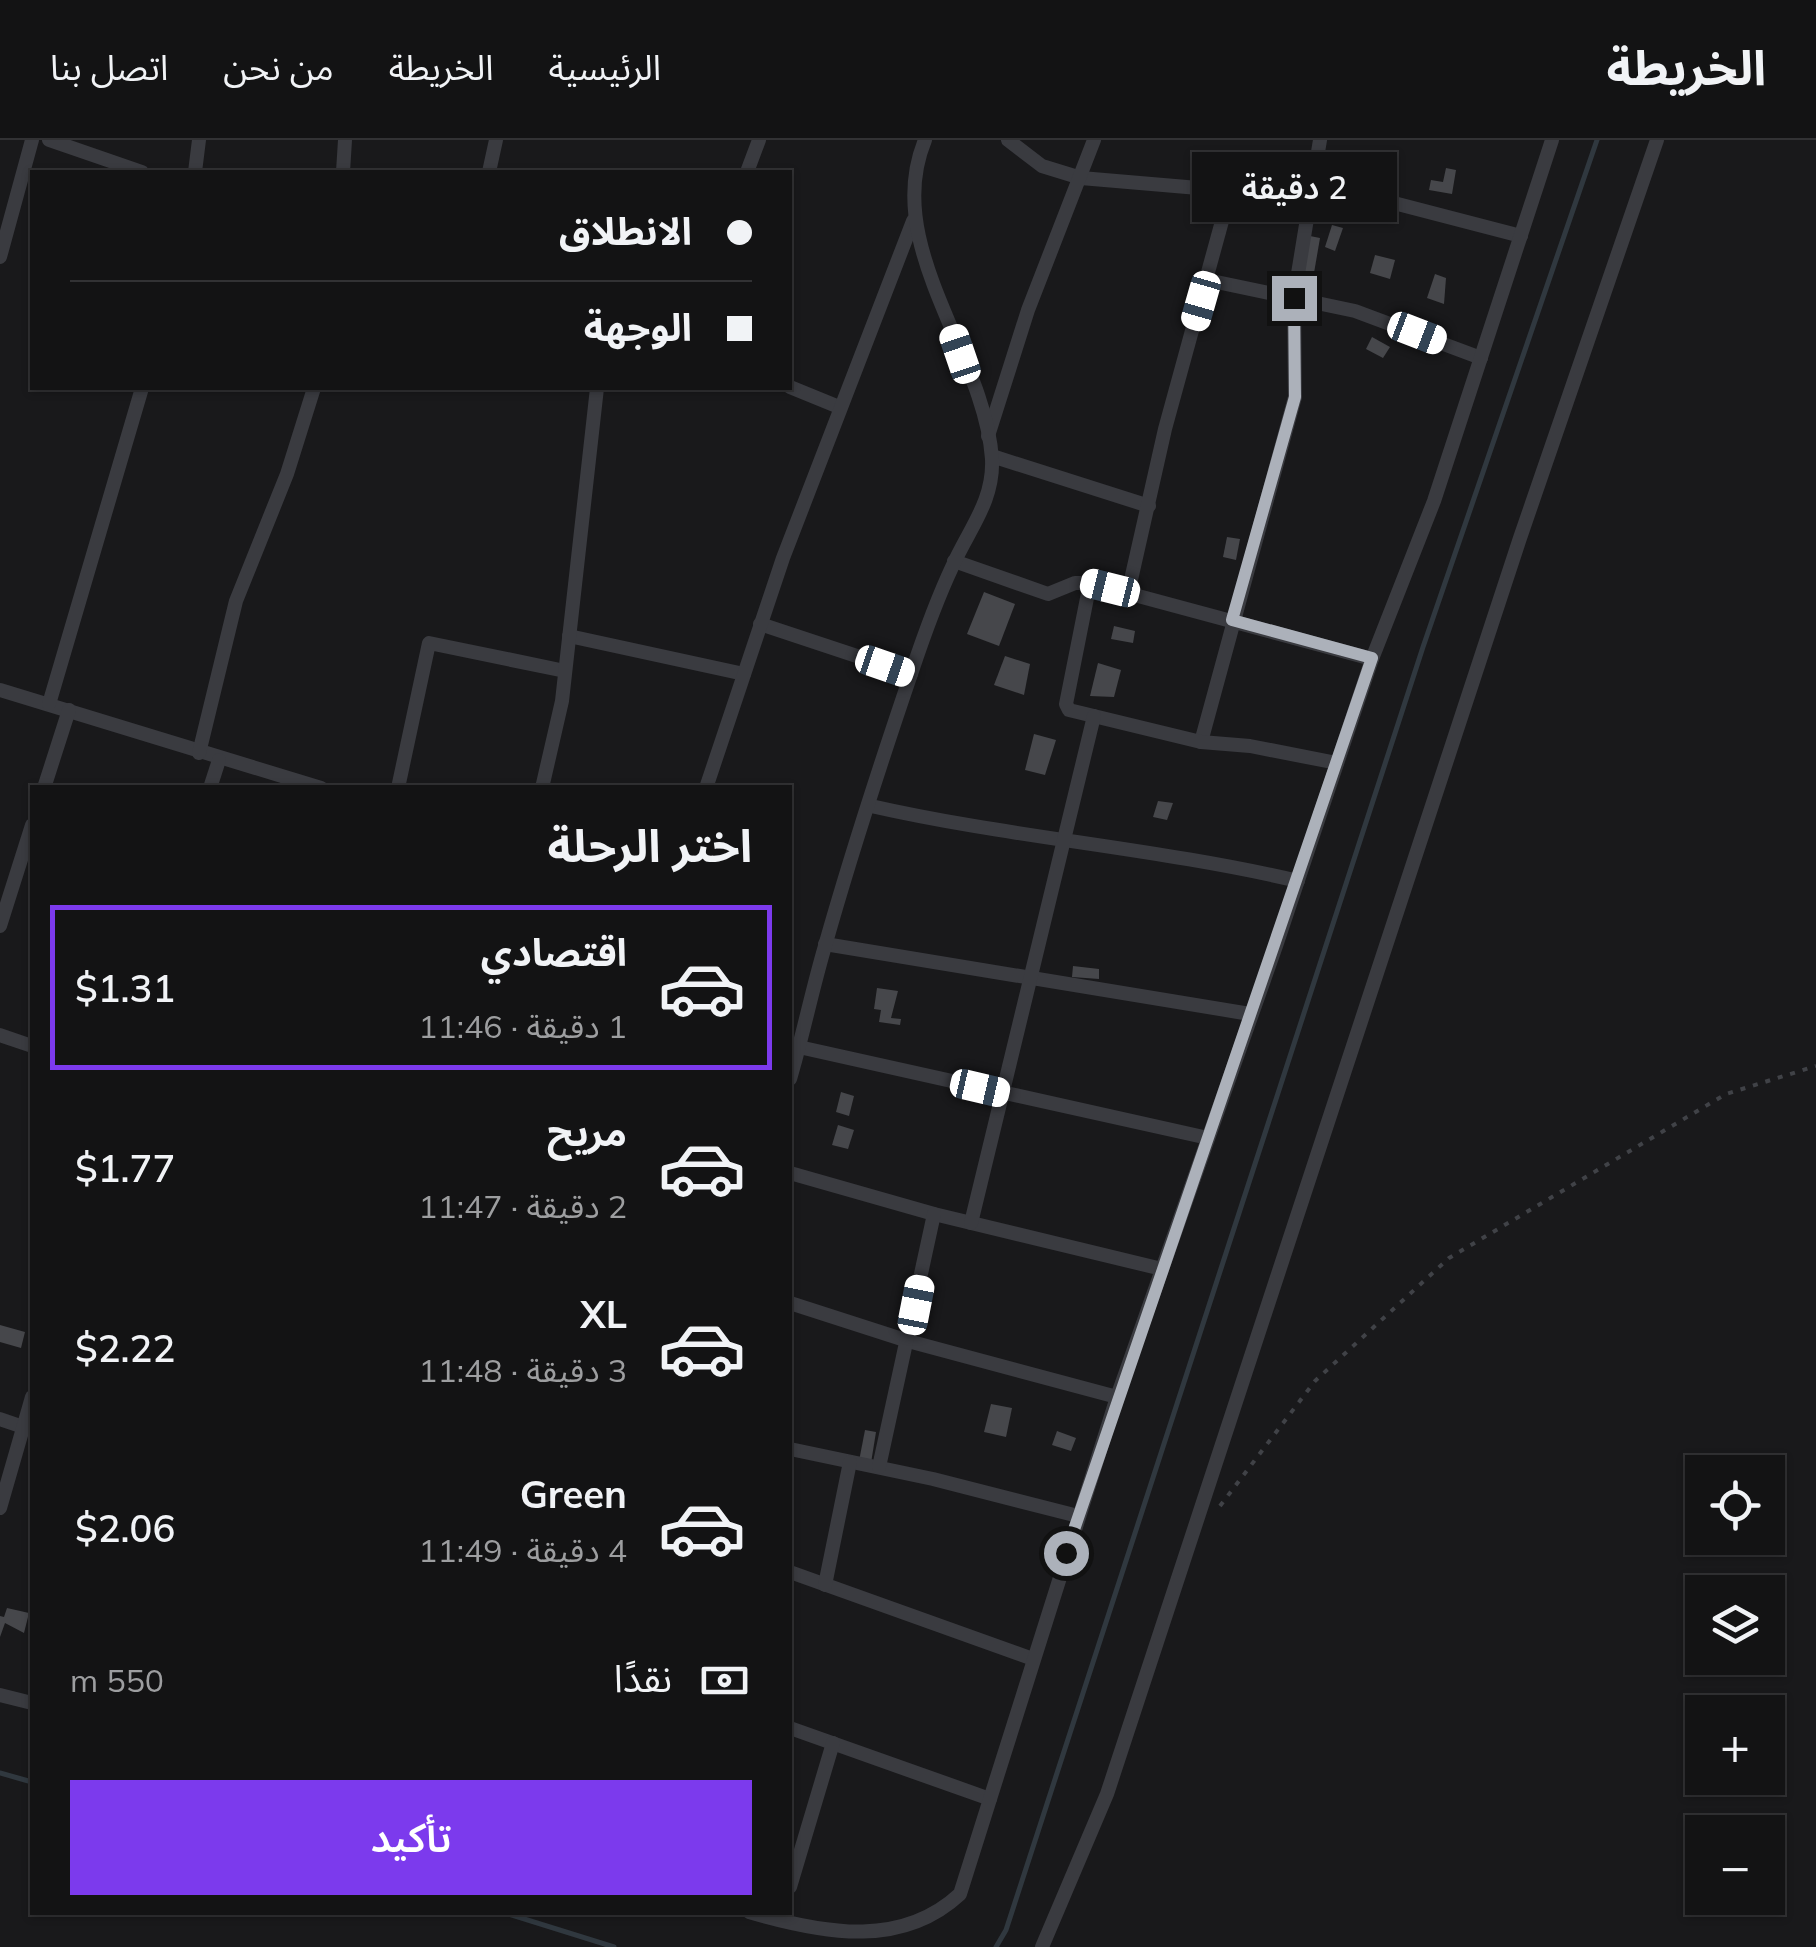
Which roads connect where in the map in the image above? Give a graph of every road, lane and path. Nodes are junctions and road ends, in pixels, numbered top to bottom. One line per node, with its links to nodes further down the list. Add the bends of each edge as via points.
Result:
1 (32, 140): 23 (street)
2 (49, 140): 13 (street)
3 (199, 140): 14 (street)
4 (344, 140): 15 (street)
5 (496, 140): 16 (street)
6 (759, 140): 17 (street)
7 (926, 140): 21 (street, via 914,171)
8 (1008, 140): 18 (street, via 1042,166)
9 (1094, 140): 18 (street)
10 (1320, 140): 19 (street)
11 (1552, 140): 22 (street)
12 (1657, 140): 99 (street, via 1107,1794)
13 (136, 170)
14 (195, 170)
15 (343, 170)
16 (488, 170)
17 (748, 170)
18 (1081, 178): 20 (street); 32 (street)
19 (1313, 182): 20 (street, via 1273,192); 22 (street); 25 (street)
20 (1230, 192): 24 (street)
21 (913, 220): 31 (street); 32 (street)
22 (1521, 236): 26 (street)
23 (0, 257)
24 (1207, 280): 25 (street); 34 (street)
25 (1294, 298): 26 (street, via 1361,312); 38 (street, via 1295,397)
26 (1481, 358): 41 (street)
27 (792, 388): 31 (street)
28 (141, 390): 46 (street)
29 (313, 390): 50 (street, via 288,474 236,600)
30 (597, 390): 40 (street)
31 (839, 408): 39 (street)
32 (987, 438): 33 (street)
33 (992, 456): 34 (street); 35 (street, via 985,506)
34 (1148, 506): 37 (street)
35 (954, 561): 36 (street, via 1048,594); 44 (street)
36 (1090, 583): 37 (street); 48 (street, via 1066,704)
37 (1128, 593): 38 (street)
38 (1232, 620): 41 (street); 49 (street)
39 (760, 624): 43 (street); 44 (street)
40 (569, 636): 42 (street); 43 (street)
41 (1372, 658): 52 (street)
42 (565, 670): 56 (street, via 430,643); 57 (street)
43 (744, 674): 58 (street)
44 (911, 674): 59 (street)
45 (0, 690): 46 (street)
46 (49, 704): 47 (street)
47 (69, 710): 50 (street); 53 (street)
48 (1094, 716): 49 (street); 61 (street)
49 (1201, 742): 52 (street)
50 (198, 753): 51 (street)
51 (219, 760): 54 (street); 55 (street)
52 (1337, 764): 62 (street)
53 (45, 785)
54 (211, 785)
55 (309, 785)
56 (399, 785)
57 (543, 785)
58 (707, 785)
59 (871, 806): 61 (street); 64 (street)
60 (30, 831): 63 (street)
61 (1065, 840): 62 (street, via 1176,854); 65 (street)
62 (1298, 881): 66 (street)
63 (0, 926)
64 (825, 944): 65 (street); 69 (street)
65 (1027, 978): 66 (street); 72 (street)
66 (1250, 1014): 73 (street)
67 (0, 1036): 68 (street)
68 (30, 1045)
69 (800, 1047): 71 (street); 72 (street)
70 (1816, 1066): 88 (path, via 1726,1094 1449,1258 1314,1380)
71 (792, 1073)
72 (1001, 1092): 73 (street); 76 (street)
73 (1208, 1138): 77 (street)
74 (792, 1174): 75 (street)
75 (934, 1214): 76 (street); 79 (street)
76 (971, 1223): 77 (street)
77 (1162, 1269): 80 (street)
78 (792, 1304): 79 (street)
79 (908, 1341): 80 (street); 85 (street)
80 (1117, 1397): 87 (street)
81 (0, 1419): 82 (street)
82 (29, 1428): 86 (street)
83 (792, 1449): 84 (street)
84 (850, 1462): 85 (street); 90 (street)
85 (879, 1467): 87 (street)
86 (0, 1508)
87 (1078, 1516): 91 (street)
88 (1213, 1516)
89 (792, 1573): 90 (street)
90 (825, 1585): 91 (street)
91 (1033, 1659): 96 (street)
92 (0, 1695): 93 (street)
93 (30, 1702)
94 (792, 1729): 95 (street)
95 (833, 1743): 96 (street); 97 (street)
96 (990, 1799): 98 (street, via 960,1894 924,1931 874,1943)
97 (792, 1880)
98 (781, 1917)
99 (1042, 1947)

